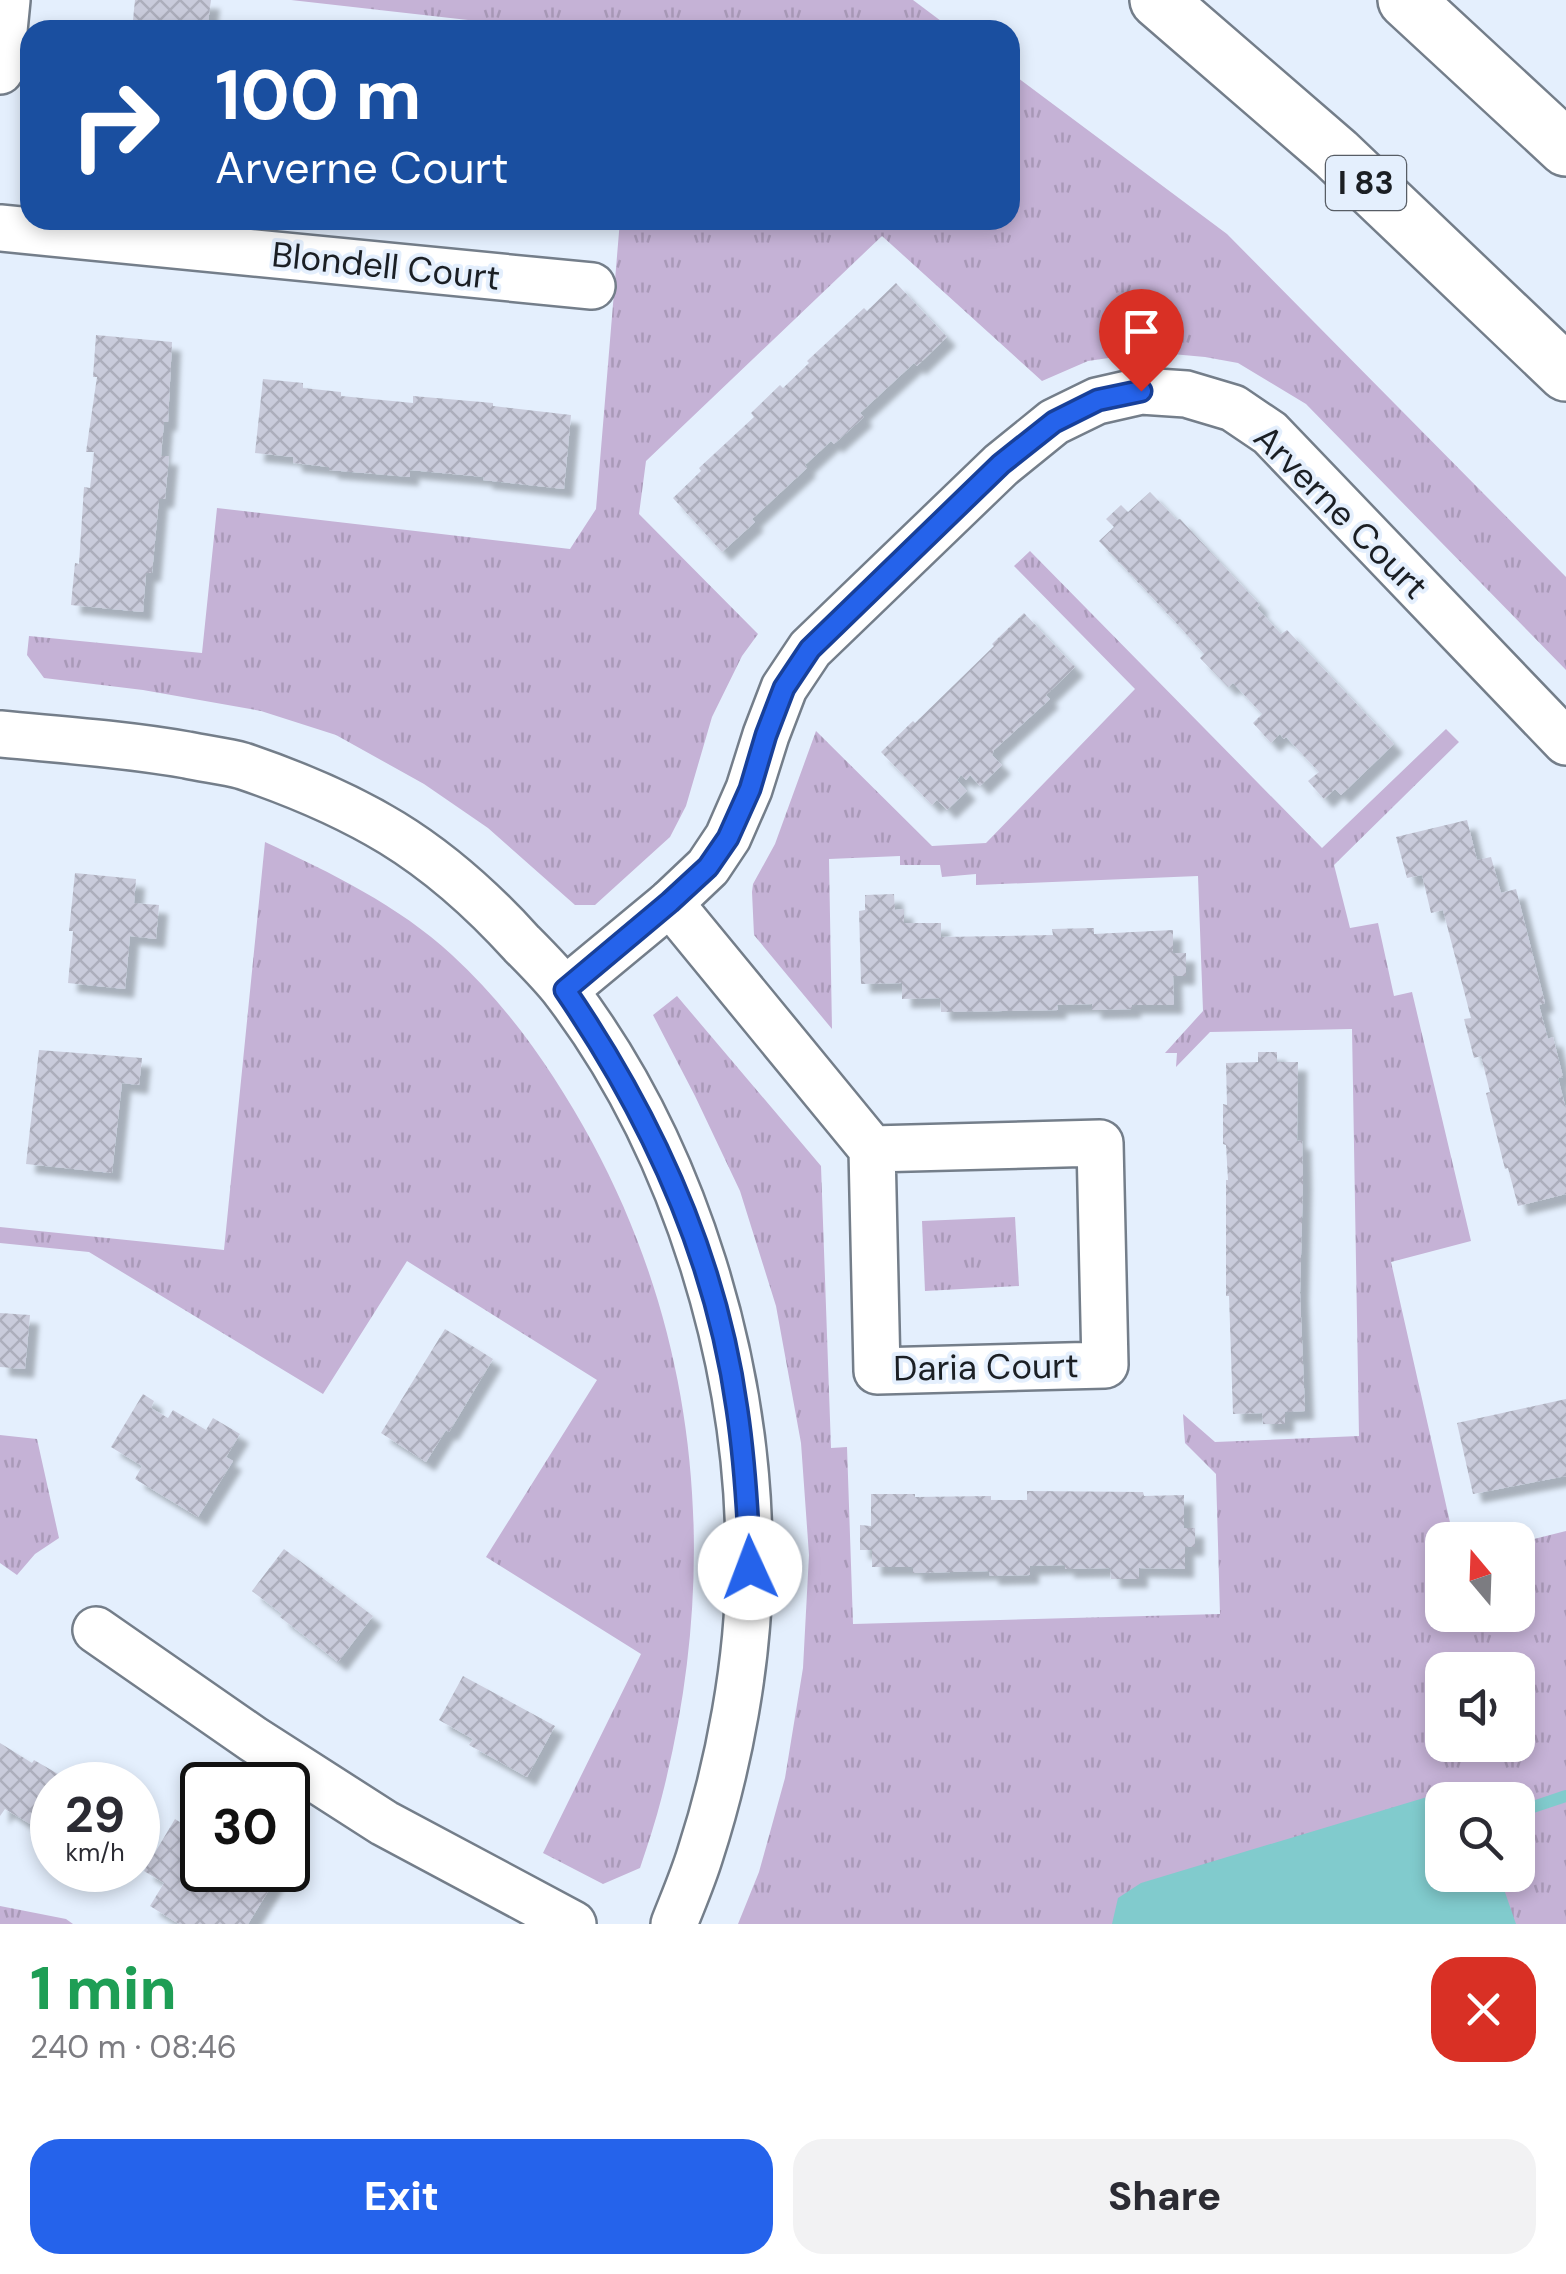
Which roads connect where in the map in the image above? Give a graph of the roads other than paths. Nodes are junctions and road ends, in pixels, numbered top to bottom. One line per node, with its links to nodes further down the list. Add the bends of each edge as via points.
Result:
1 (7, 0): 4 (street)
2 (1158, 0): 8 (highway, I 83, via 1336,154)
3 (1406, 0): 5 (highway)
4 (0, 71)
5 (1566, 148)
6 (20, 230): 7 (street, Blondell Court)
7 (592, 286)
8 (1566, 373)
9 (0, 734): 12 (street, via 144,748 240,766 320,796 391,832 452,874)
10 (1566, 742): 11 (street, Arverne Court, via 1270,433 1233,408 1186,394 1141,391 1098,400 1054,422 1001,464 810,649 784,688 728,838)
11 (670, 902): 12 (street, Arverne Court); 13 (street)
12 (565, 990): 16 (street, via 642,1117 700,1252 722,1329 744,1464 750,1568 742,1666 727,1758)
13 (872, 1149): 13 (street, Daria Court, via 1100,1143 1105,1365 877,1371)
14 (96, 1630): 15 (street, via 384,1823)
15 (573, 1924)
16 (674, 1924)

